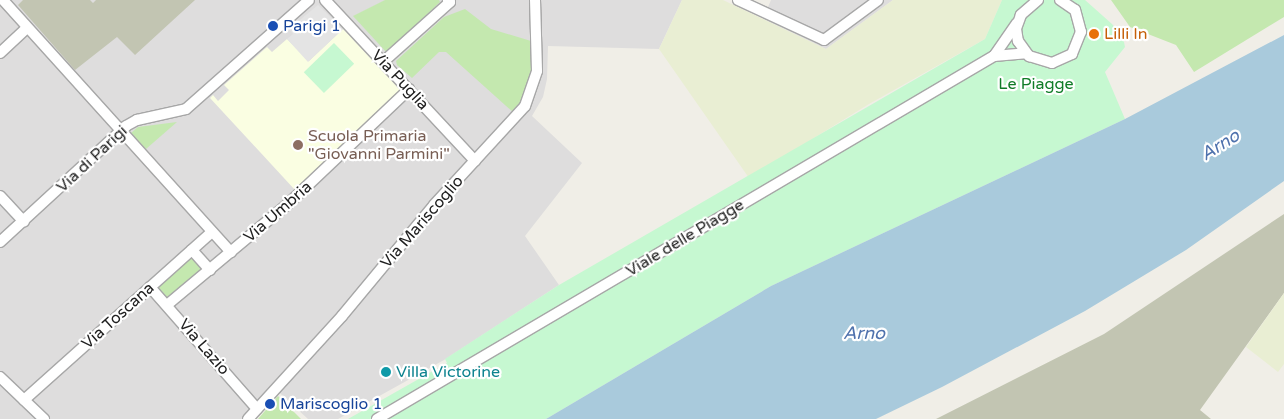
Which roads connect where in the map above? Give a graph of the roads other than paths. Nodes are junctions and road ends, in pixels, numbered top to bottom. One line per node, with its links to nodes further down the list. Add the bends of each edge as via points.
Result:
1 (3, 0): 11 (street)
2 (309, 0): 17 (street, Via di Parigi, via 186,109 136,120)
3 (325, 0): 15 (street, Via Puglia)
4 (448, 0): 15 (street, via 450,2)
5 (535, 0): 18 (street, Via Mariscoglio, via 537,72 532,95 517,117)
6 (738, 0): 7 (street, via 824,40)
7 (878, 0)
8 (1038, 0): 10 (street, Viale delle Piagge, via 1026,7)
9 (1060, 0): 13 (street, via 1072,7 1080,21 1082,32 1076,48 1065,59 1052,63 1037,61)
10 (1017, 23): 13 (street, via 1018,40); 14 (street, Viale delle Piagge)
11 (27, 28): 12 (street); 17 (street)
12 (0, 52)
13 (1026, 53): 14 (street, Viale delle Piagge)
14 (994, 56): 33 (street, Viale delle Piagge)
15 (383, 62): 16 (street, Via Puglia)
16 (409, 89): 18 (street, Via Puglia); 24 (street, Via Umbria, via 309,186)
17 (119, 133): 20 (street, Via di Parigi); 21 (street)
18 (475, 161): 30 (street, Via Mariscoglio)
19 (0, 196): 20 (street)
20 (24, 222): 22 (street, Via di Parigi)
21 (212, 232): 23 (street, Via Toscana); 24 (street)
22 (0, 242)
23 (192, 250): 25 (street); 26 (street, Via Toscana)
24 (230, 252): 25 (street, Via Umbria)
25 (210, 270): 27 (street, Via Umbria)
26 (150, 287): 27 (street, Via Lazio); 29 (street, Via Toscana)
27 (167, 305): 30 (street, Via Lazio)
28 (0, 377): 29 (street)
29 (24, 400): 31 (street)
30 (257, 409): 32 (street, Via Mariscoglio)
31 (44, 419)
32 (248, 419)
33 (376, 419)

